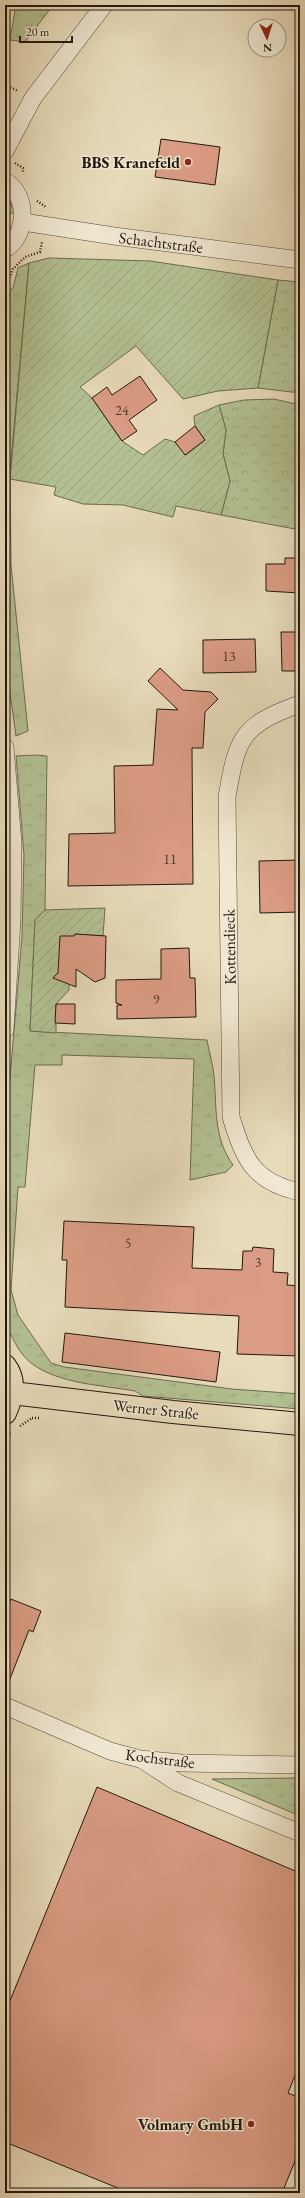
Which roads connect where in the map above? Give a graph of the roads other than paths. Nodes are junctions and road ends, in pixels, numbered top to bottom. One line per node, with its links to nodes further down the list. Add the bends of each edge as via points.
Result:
1 (104, 5): 2 (street, via 33,98)
2 (5, 151)
3 (5, 181): 4 (street, via 16,191 22,206)
4 (23, 222): 5 (street, via 17,236); 6 (street, Schachtstraße)
5 (5, 249)
6 (300, 260)
7 (300, 704): 11 (street, Kottendieck, via 272,714 248,730 234,757 227,797 231,1116 242,1151 260,1176 284,1189)
8 (5, 748): 9 (street)
9 (6, 773): 10 (street, via 13,843 12,922)
10 (5, 1030)
11 (300, 1192)
12 (5, 1366): 13 (main road, via 11,1379)
13 (8, 1403): 14 (main road, Werner Straße, via 173,1412)
14 (300, 1424)
15 (5, 1706): 16 (street, Kochstraße, via 110,1751)
16 (140, 1758): 17 (street, Kochstraße, via 182,1763); 18 (street, via 178,1783)
17 (300, 1765)
18 (300, 1833)

